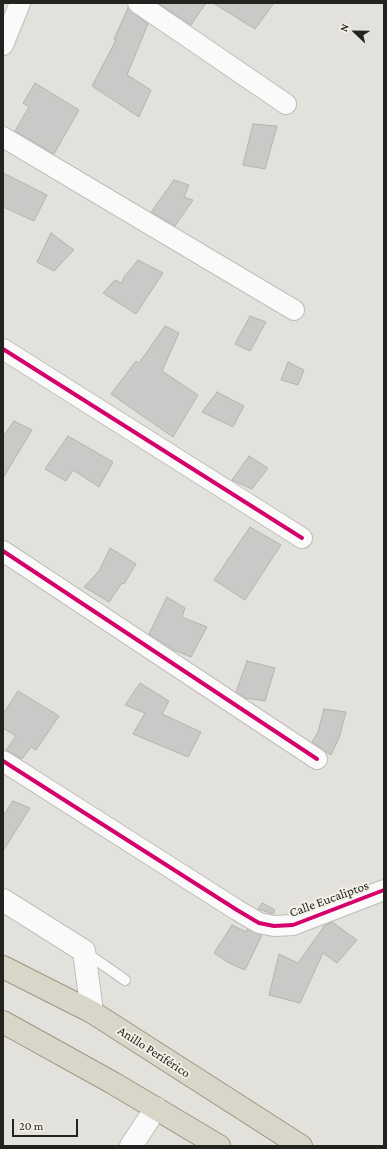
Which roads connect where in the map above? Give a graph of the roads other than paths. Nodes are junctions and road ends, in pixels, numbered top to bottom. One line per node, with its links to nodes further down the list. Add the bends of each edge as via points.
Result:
1 (20, 3): 3 (street)
2 (138, 3): 4 (street)
3 (3, 45)
4 (286, 104)
5 (3, 137): 6 (street)
6 (294, 310)
7 (3, 349): 8 (street)
8 (302, 538)
9 (3, 552): 10 (street)
10 (317, 759)
11 (3, 761): 12 (street, Calle Eucaliptos, via 259,922 274,926 293,925)
12 (384, 890)
13 (3, 900): 14 (street)
14 (84, 951): 16 (lane); 17 (street)
15 (3, 967): 17 (highway, Anillo Periférico)
16 (125, 980)
17 (92, 1012): 22 (highway, Anillo Periférico)
18 (3, 1022): 19 (highway)
19 (156, 1108): 20 (street); 21 (highway)
20 (131, 1146)
21 (219, 1146)
22 (301, 1146)

